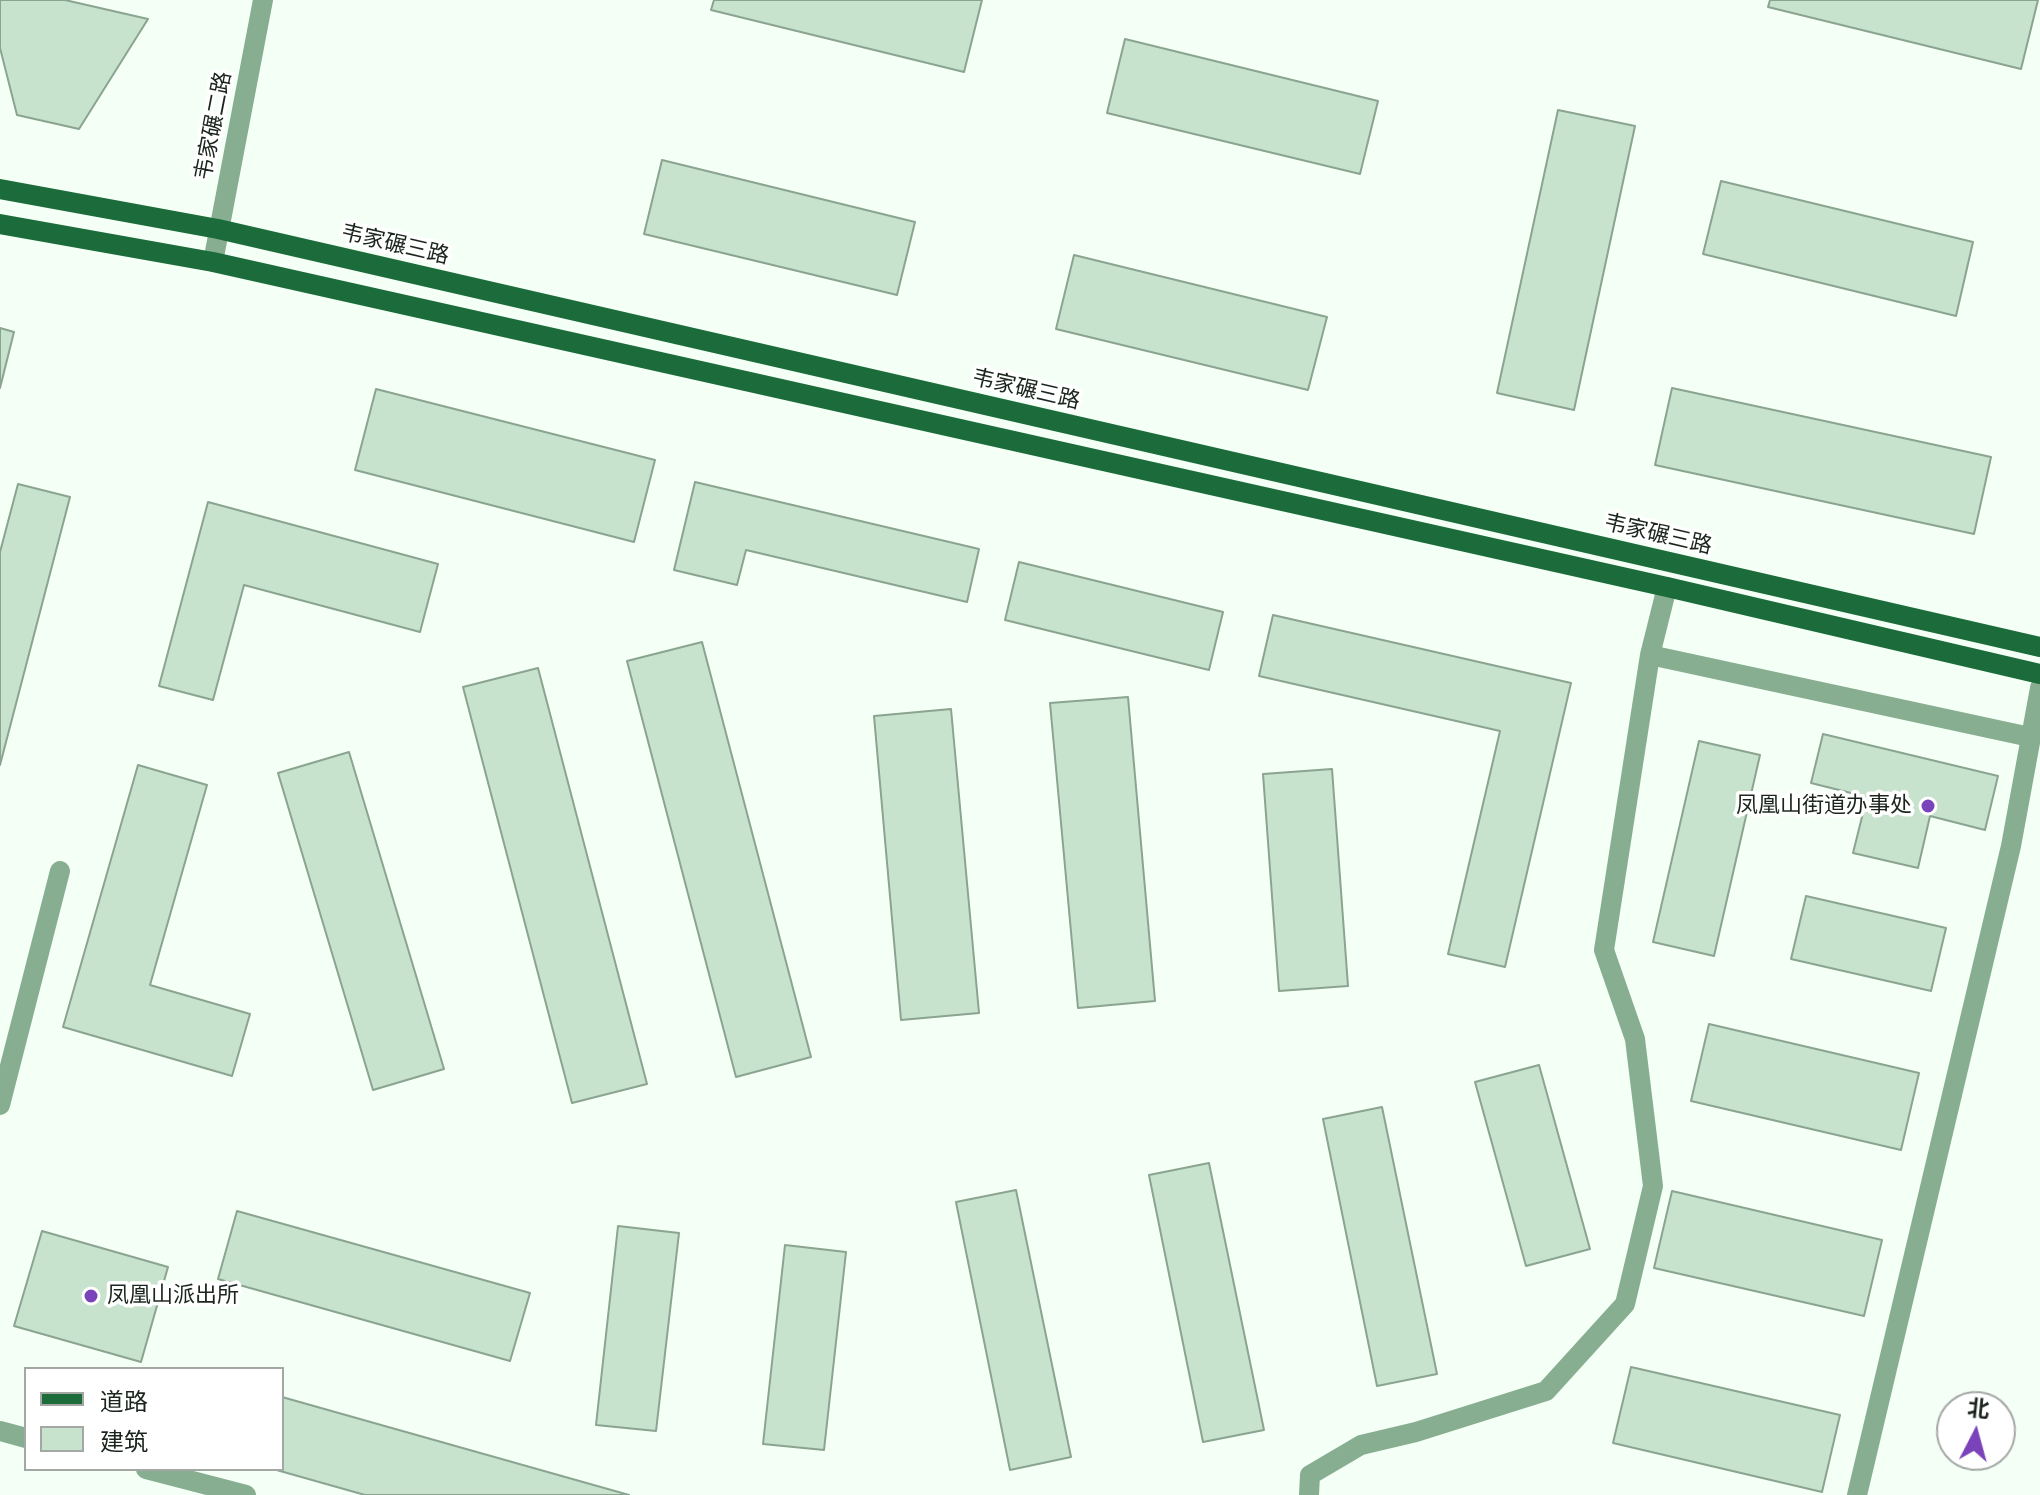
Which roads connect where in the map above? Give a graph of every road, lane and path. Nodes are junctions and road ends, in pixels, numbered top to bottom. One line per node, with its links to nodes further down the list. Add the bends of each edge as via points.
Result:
1 (263, 0): 4 (street, 韦家碾二路)
2 (0, 189): 4 (main road, 韦家碾三路)
3 (0, 224): 5 (main road)
4 (218, 229): 5 (street, 韦家碾二路); 7 (main road, 韦家碾三路)
5 (213, 262): 6 (main road)
6 (1667, 587): 8 (street); 9 (main road)
7 (2040, 647)
8 (1650, 655): 11 (street); 18 (street, via 1604,950 1635,1039 1653,1186 1625,1304 1546,1391 1361,1445 1310,1475)
9 (2040, 674)
10 (2040, 688): 11 (street)
11 (2030, 737): 19 (street, via 2011,846)
12 (60, 871): 13 (street)
13 (0, 1105)
14 (0, 1431): 15 (street)
15 (24, 1437)
16 (154, 1471): 17 (street)
17 (246, 1495)
18 (1309, 1495)
19 (1857, 1495)

